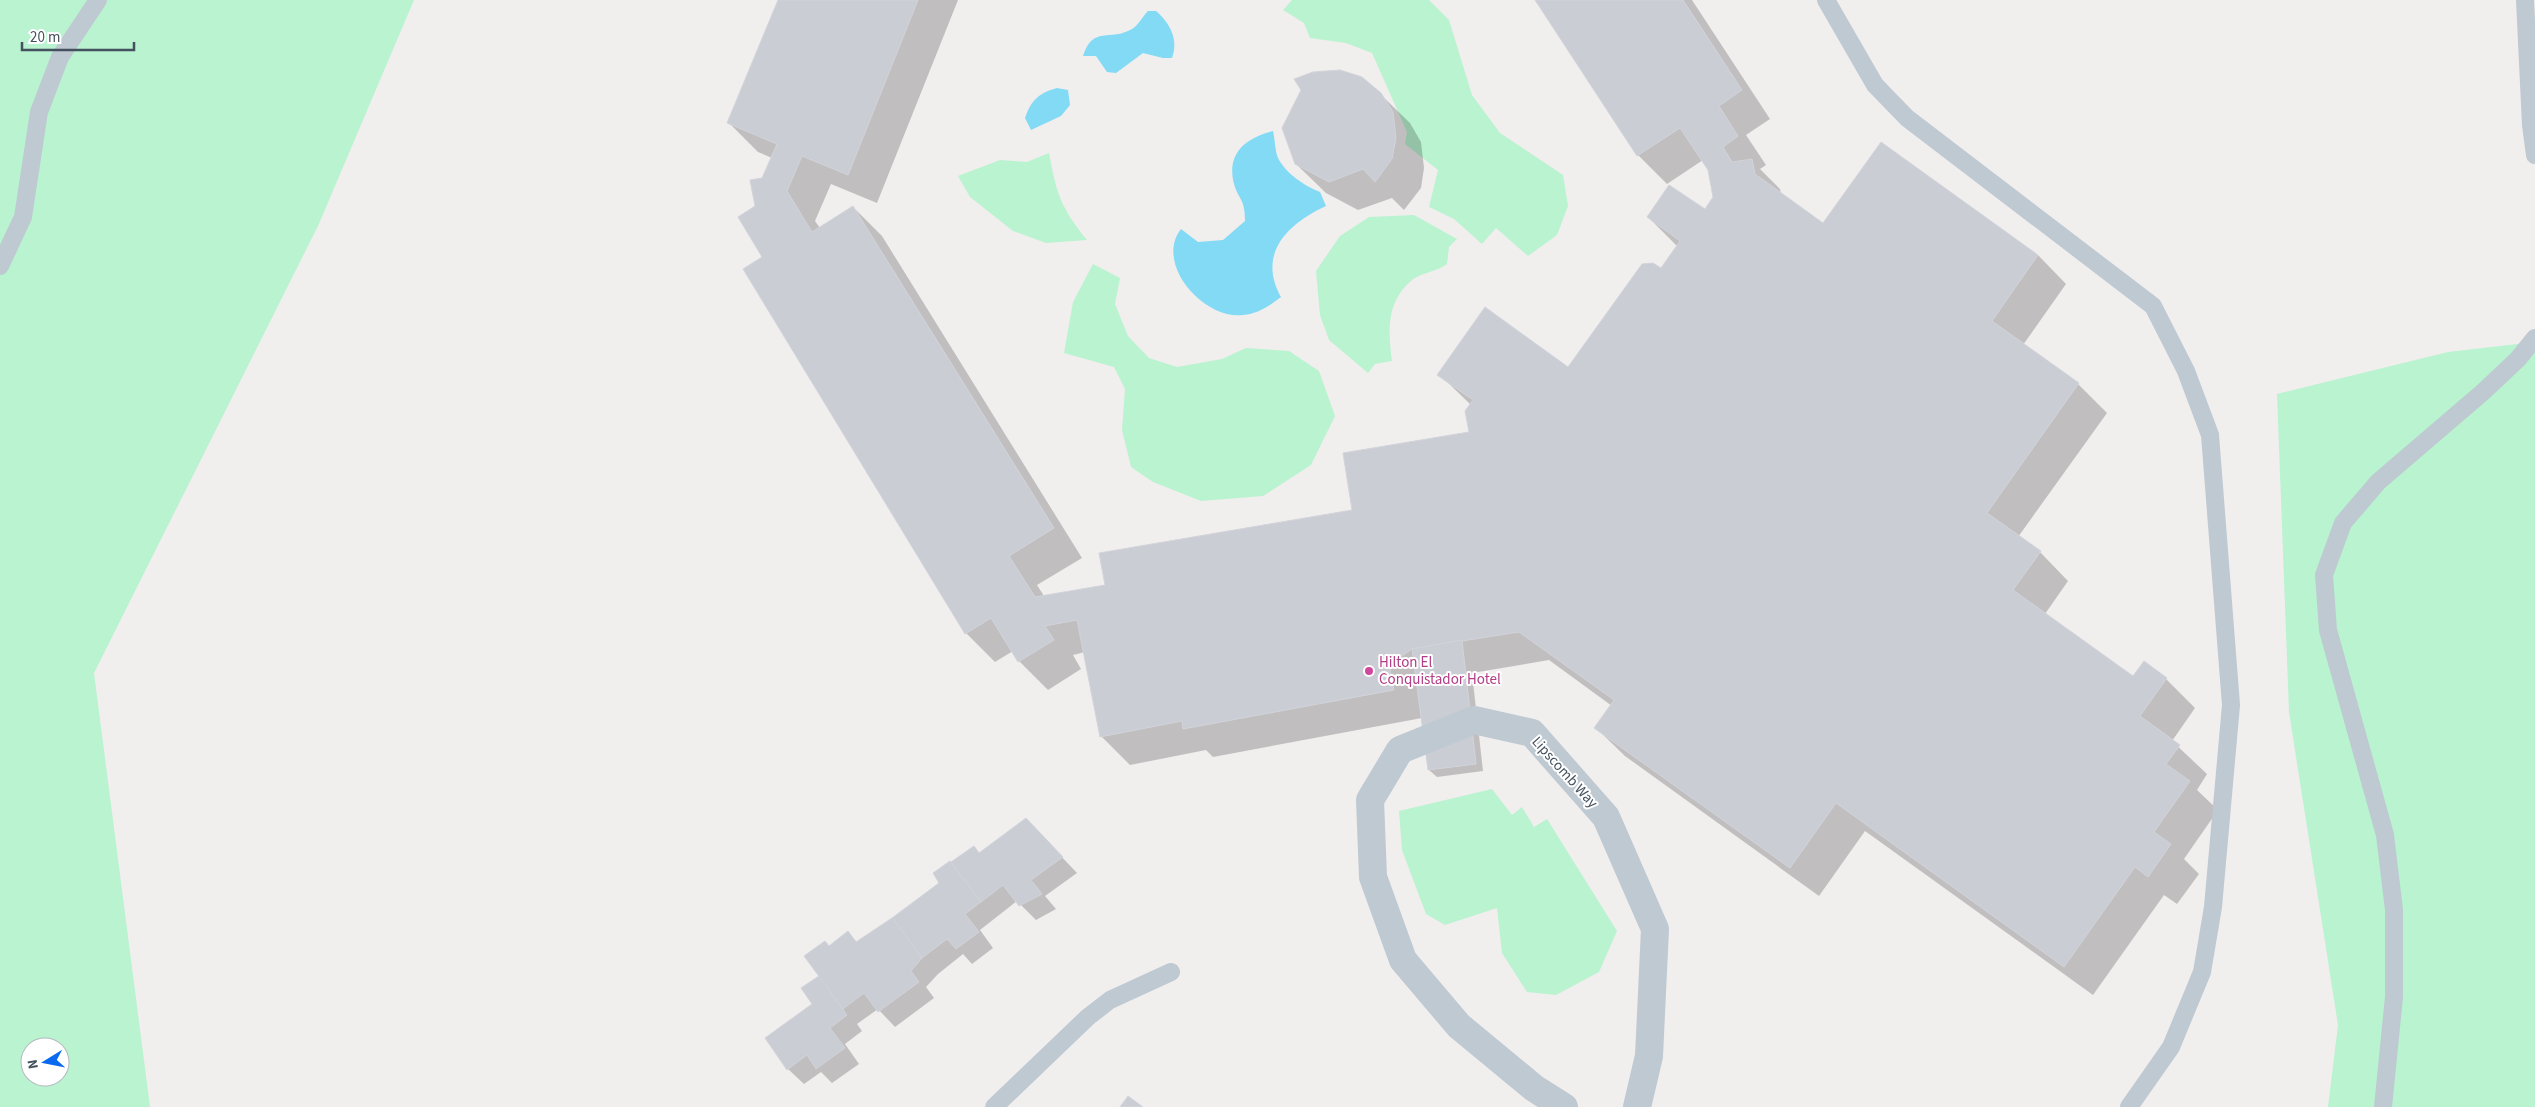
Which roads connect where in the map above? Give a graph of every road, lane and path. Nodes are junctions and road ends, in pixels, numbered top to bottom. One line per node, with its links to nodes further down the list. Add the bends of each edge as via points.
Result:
1 (98, 0): 5 (lane, via 60,57 53,75 40,112 23,217)
2 (1826, 0): 11 (lane, via 1875,85 1907,118 2153,306 2186,371 2210,435 2231,705 2212,907 2199,980 2171,1047)
3 (2525, 0): 4 (lane)
4 (2535, 156)
5 (0, 266)
6 (2535, 338): 12 (lane, via 2483,392 2378,482 2343,523 2324,575 2328,630 2385,835 2394,910 2394,996)
7 (1171, 972): 8 (lane, via 1110,1000)
8 (994, 1107)
9 (1564, 1107): 10 (street, Lipscomb Way, via 1534,1088 1459,1026 1402,960 1373,877 1370,800 1400,750 1474,720 1532,733 1606,817 1655,930 1650,1056)
10 (1637, 1107)
11 (2129, 1107)
12 (2383, 1107)

